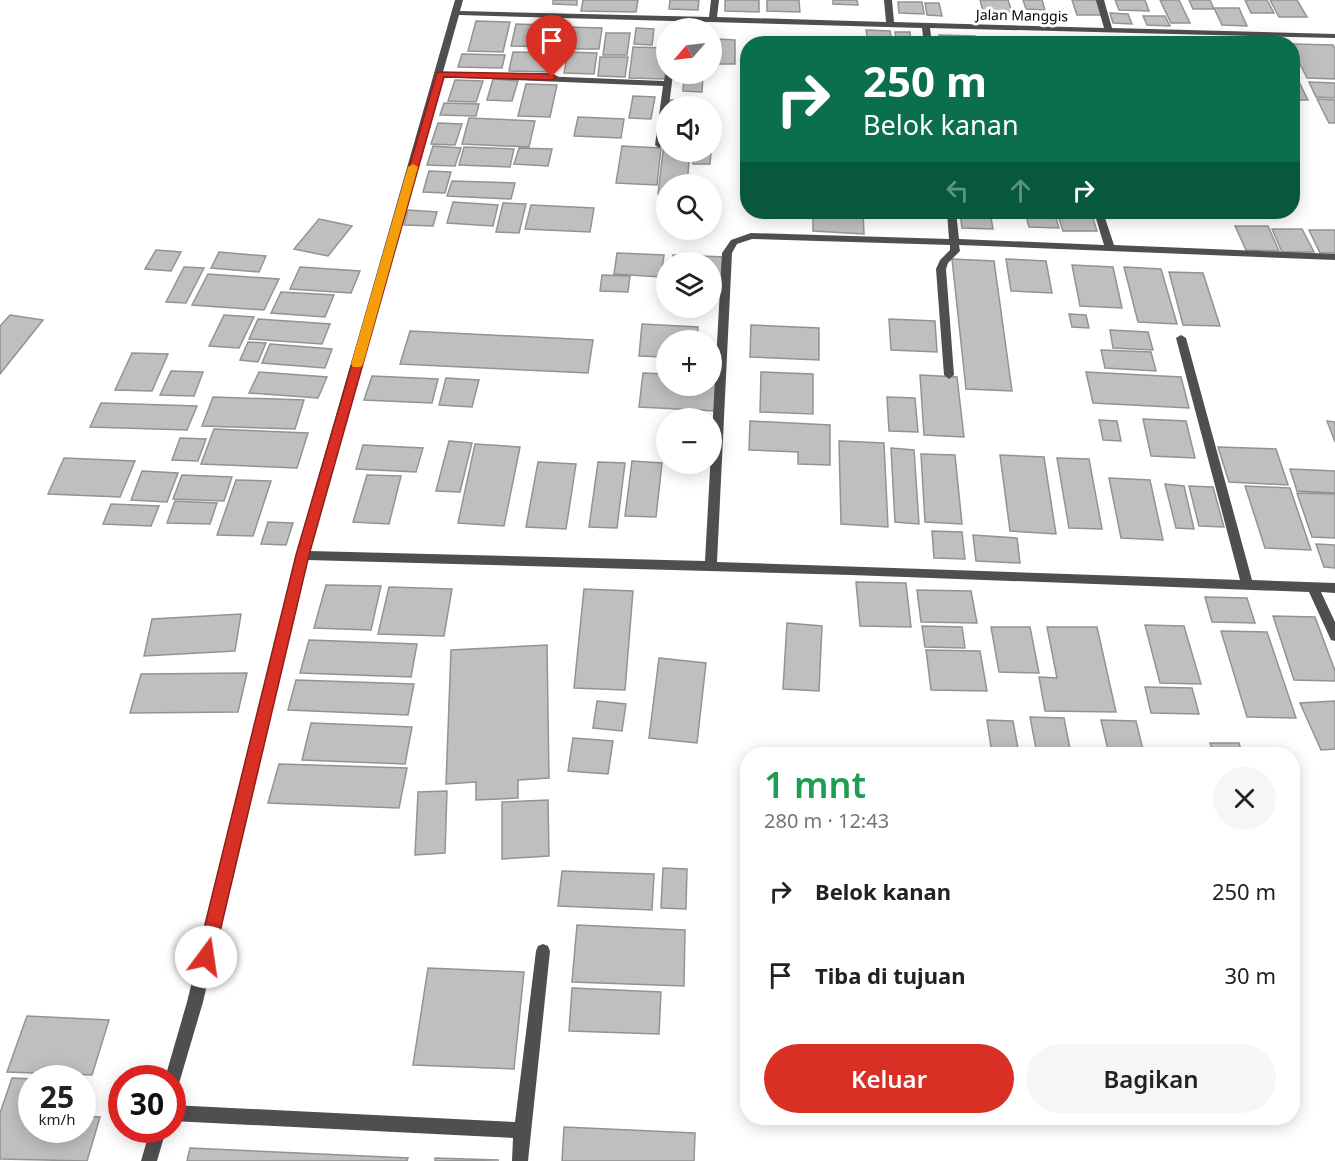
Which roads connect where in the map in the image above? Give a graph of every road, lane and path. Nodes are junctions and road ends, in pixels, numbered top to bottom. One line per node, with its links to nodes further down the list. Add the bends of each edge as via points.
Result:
1 (459, 0): 5 (street)
2 (715, 0): 7 (street)
3 (888, 0): 9 (street)
4 (1100, 0): 11 (street)
5 (457, 13): 6 (street, Jalan Manggis); 14 (street)
6 (656, 18)
7 (713, 18)
8 (722, 19): 9 (street, Jalan Manggis)
9 (890, 25): 10 (street, Jalan Manggis)
10 (926, 26): 11 (street, Jalan Manggis); 12 (street)
11 (1109, 31): 13 (street, Jalan Manggis)
12 (927, 36)
13 (1335, 36)
14 (440, 74): 15 (street); 25 (street)
15 (656, 83)
16 (668, 84): 17 (street)
17 (666, 96)
18 (953, 219): 20 (street)
19 (1101, 219): 21 (street)
20 (956, 242): 21 (street); 24 (street, via 955,251 943,261 941,269); 26 (street, via 751,236 734,242 727,253)
21 (1110, 249): 22 (street)
22 (1335, 257)
23 (1181, 338): 27 (street)
24 (949, 375)
25 (302, 555): 26 (street); 32 (street)
26 (711, 566): 27 (street)
27 (1247, 585): 28 (street)
28 (1313, 587): 29 (street); 30 (street)
29 (1335, 588)
30 (1335, 636)
31 (543, 951): 34 (street)
32 (176, 1065)
33 (186, 1114): 34 (street)
34 (522, 1130): 37 (street)
35 (154, 1143): 36 (street)
36 (149, 1161)
37 (520, 1161)

